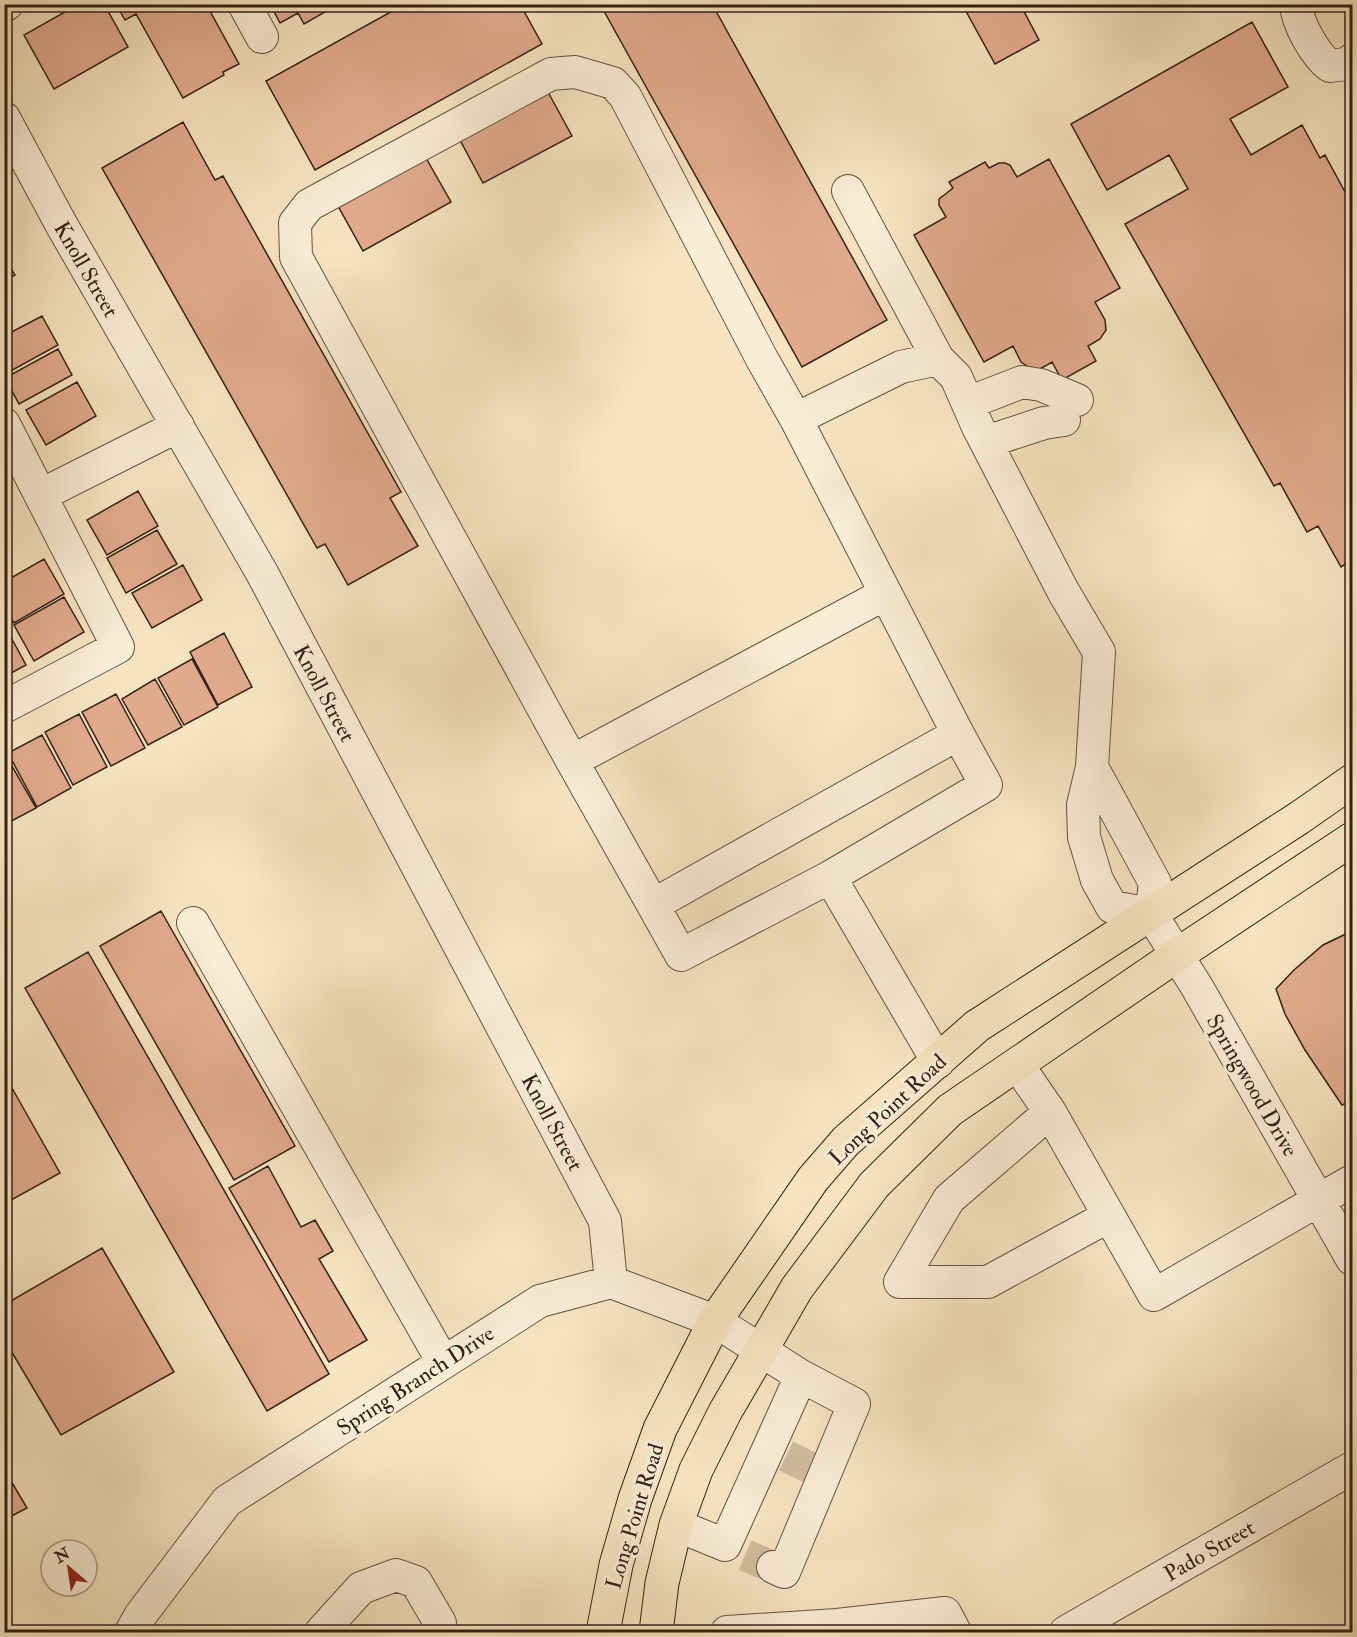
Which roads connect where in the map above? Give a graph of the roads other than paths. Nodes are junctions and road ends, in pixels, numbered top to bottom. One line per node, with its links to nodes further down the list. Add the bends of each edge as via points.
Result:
1 (244, 4): 3 (street)
2 (1296, 4): 4 (street, via 1296,15 1321,59 1330,66)
3 (262, 37)
4 (1353, 60)
5 (5, 121): 11 (street, Knoll Street)
6 (848, 191): 7 (street)
7 (938, 359): 8 (street, via 956,377); 9 (street, via 901,367)
8 (968, 403): 12 (street); 12 (street, via 1022,382 1041,385 1070,410)
9 (796, 418): 14 (street); 17 (street, via 625,96 613,83 575,72 551,74 309,205 296,223 296,257)
10 (4, 424): 13 (street)
11 (178, 426): 13 (street); 33 (street, Knoll Street, via 262,573 605,1221)
12 (986, 442): 18 (street, via 1099,652)
13 (41, 495): 15 (street, via 118,647)
14 (885, 594): 16 (street); 17 (street)
15 (4, 707)
16 (958, 734): 21 (street, via 986,785); 22 (street)
17 (572, 761): 22 (street)
18 (1092, 766): 23 (street, via 1155,883); 23 (street, via 1083,816 1084,837 1097,880 1112,907)
19 (1353, 781): 23 (main road, Long Point Road)
20 (1353, 840): 25 (main road, Long Point Road)
21 (830, 877): 22 (street, via 681,955); 26 (street)
22 (653, 904)
23 (1150, 914): 25 (street, Springwood Drive); 26 (main road, Long Point Road, via 977,1026)
24 (193, 923): 36 (street)
25 (1177, 955): 27 (main road, Long Point Road); 30 (street, Springwood Drive)
26 (938, 1062): 34 (main road, Long Point Road, via 846,1141 813,1179)
27 (1017, 1064): 28 (street); 35 (main road, Long Point Road, via 951,1110 874,1185 797,1288)
28 (1050, 1112): 31 (street); 31 (street, via 949,1199 900,1282 988,1282)
29 (1353, 1181): 30 (street)
30 (1319, 1201): 31 (street, via 1154,1295); 32 (street, Springwood Drive)
31 (1109, 1216)
32 (1353, 1259)
33 (611, 1282): 34 (street); 36 (street, Spring Branch Drive, via 540,1301)
34 (715, 1321): 35 (street); 46 (main road, Long Point Road, via 660,1429 635,1498)
35 (761, 1350): 37 (street); 40 (main road, Long Point Road, via 696,1470)
36 (443, 1362): 43 (street, Spring Branch Drive, via 227,1501)
37 (801, 1376): 38 (street); 38 (street, via 854,1404)
38 (798, 1462): 40 (street, via 735,1550); 41 (street, via 784,1572)
39 (1353, 1468): 50 (street, Pado Street)
40 (676, 1525): 47 (main road, Long Point Road, via 662,1583)
41 (773, 1567)
42 (837, 1629): 48 (street); 49 (street, via 945,1613)
43 (131, 1632)
44 (321, 1632): 45 (street, via 361,1588 396,1575 416,1582 440,1623)
45 (440, 1632)
46 (603, 1632)
47 (656, 1632)
48 (727, 1632)
49 (954, 1632)
50 (1066, 1632)

